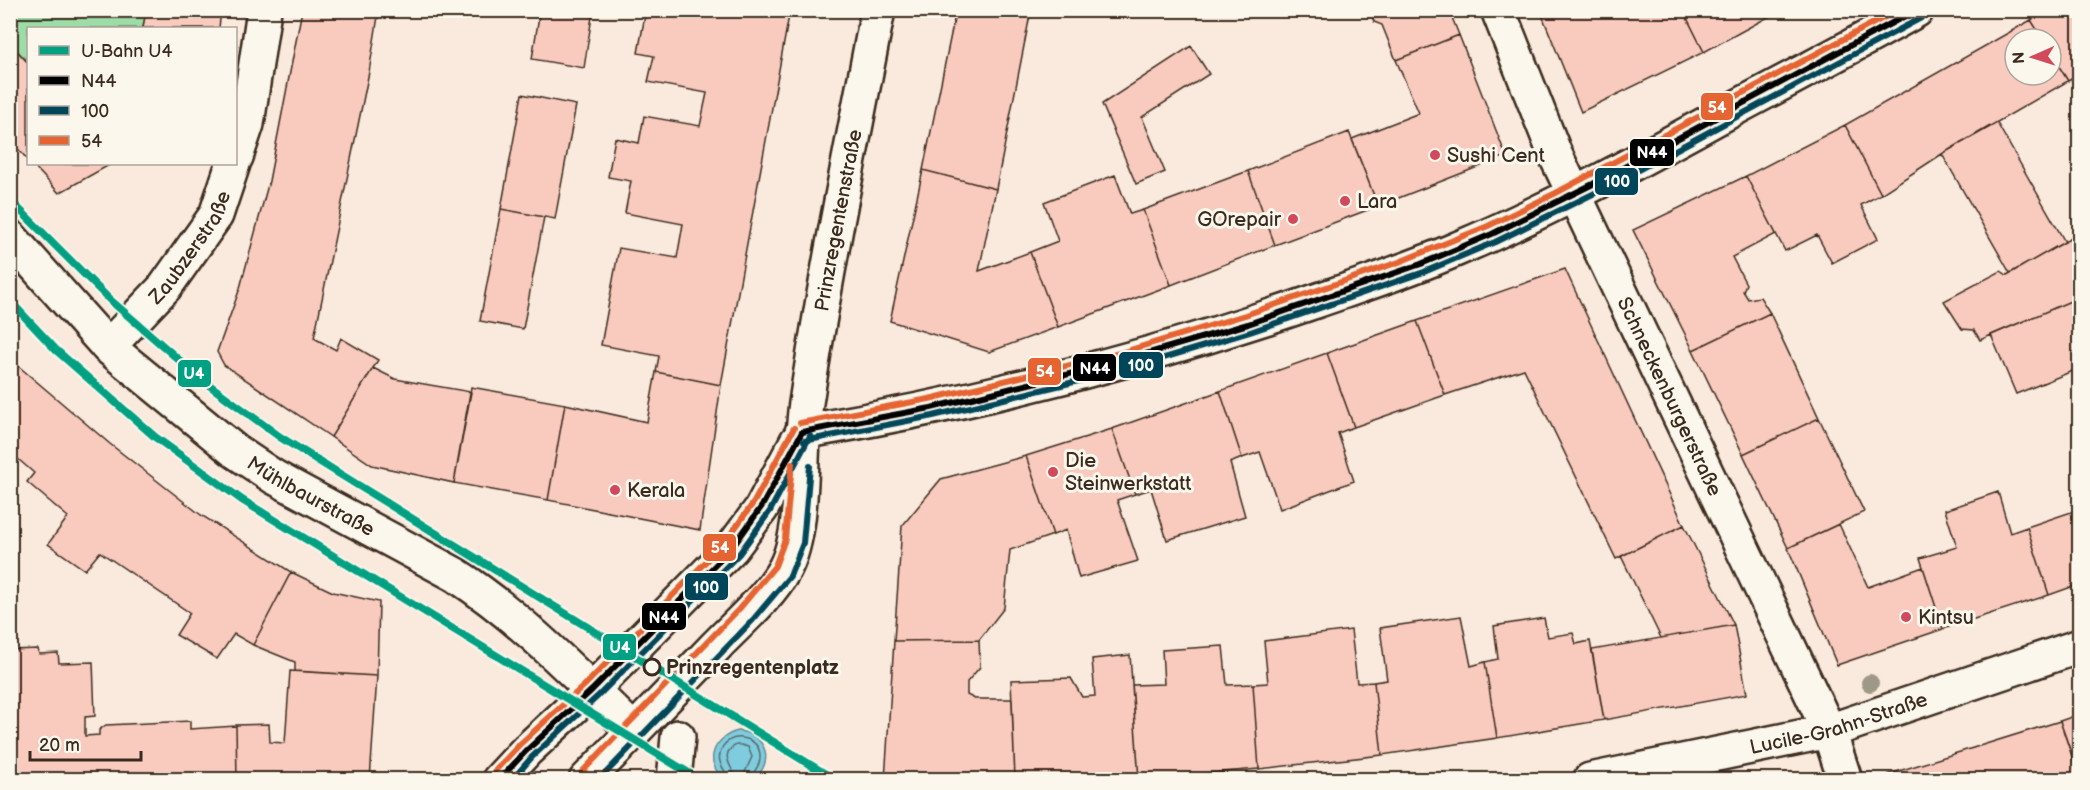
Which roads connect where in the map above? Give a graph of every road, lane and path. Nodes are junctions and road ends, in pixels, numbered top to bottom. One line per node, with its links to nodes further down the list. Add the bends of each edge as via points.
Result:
1 (264, 10): 5 (street, via 247,124)
2 (878, 10): 10 (street, Prinzregentenstraße, via 816,331)
3 (1497, 10): 7 (street, Schneckenburgerstraße)
4 (1899, 15): 7 (street)
5 (237, 154)
6 (233, 165): 9 (street, Zaubzerstraße, via 216,215 165,286)
7 (1575, 195): 10 (street, via 1456,250 1233,329 1029,386); 14 (street, Schneckenburgerstraße)
8 (15, 252): 9 (street, Mühlbaurstraße)
9 (108, 347): 12 (street, Mühlbaurstraße, via 235,451 274,477 478,590 542,641)
10 (802, 432): 12 (street, Prinzregentenstraße, via 771,494 732,548); 13 (street, Prinzregentenstraße, via 794,541 783,571)
11 (2079, 646): 14 (street, Lucile-Grahn-Straße)
12 (592, 690): 13 (street, Mühlbaurstraße); 16 (street, Prinzregentenstraße)
13 (634, 731): 17 (street, Prinzregentenstraße)
14 (1829, 731): 19 (street, Lucile-Grahn-Straße); 20 (street, Schneckenburgerstraße)
15 (678, 737): 18 (street)
16 (499, 780)
17 (586, 780)
18 (674, 780)
19 (1590, 780)
20 (1845, 780)

